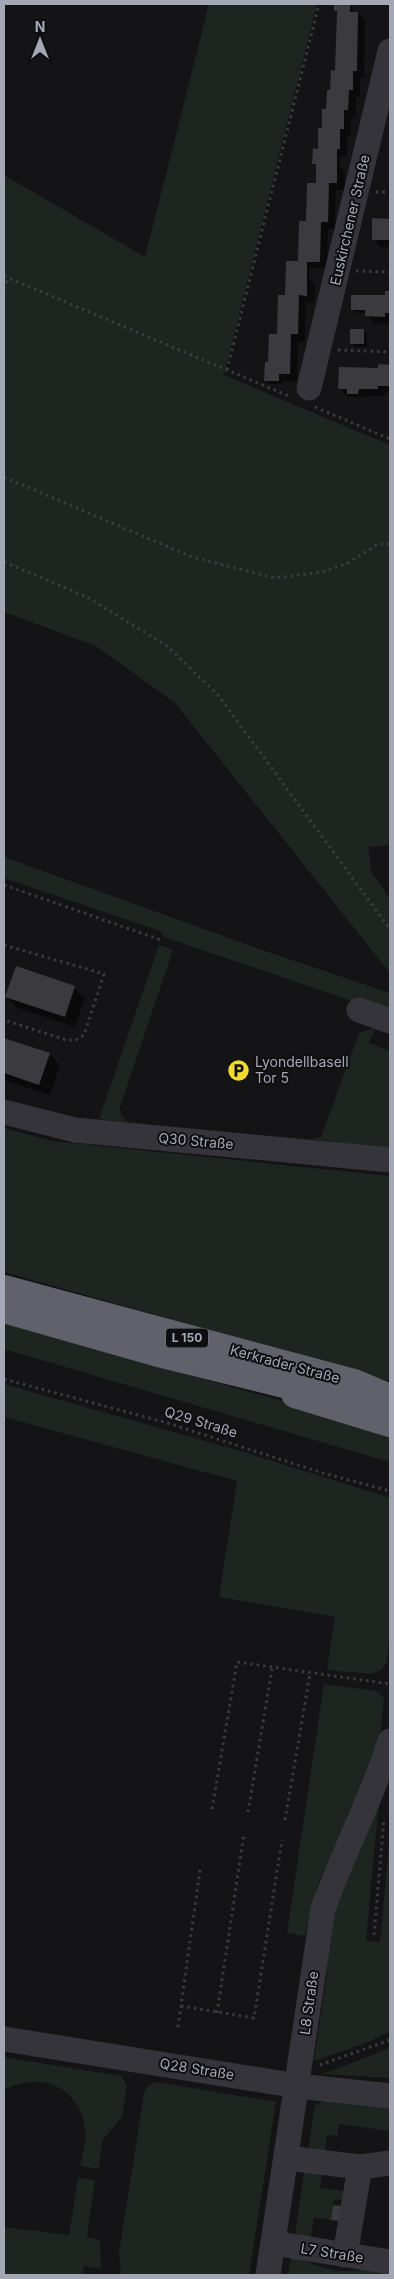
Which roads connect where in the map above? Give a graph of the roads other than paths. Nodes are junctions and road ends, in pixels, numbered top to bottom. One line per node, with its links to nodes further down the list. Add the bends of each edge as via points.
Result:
1 (390, 51): 2 (street, Euskirchener Straße)
2 (307, 398)
3 (360, 1010): 4 (street)
4 (390, 1021)
5 (4, 1112): 6 (street, Q30 Straße, via 75,1130)
6 (390, 1160)
7 (4, 1289): 10 (highway, Kerkrader Straße / L 150)
8 (4, 1310): 9 (highway, Kerkrader Straße / L 150)
9 (162, 1354): 13 (highway, Kerkrader Straße / L 150); 14 (highway)
10 (354, 1383): 11 (highway); 12 (highway, Kerkrader Straße / L 150)
11 (390, 1392)
12 (390, 1398)
13 (390, 1410)
14 (390, 1423)
15 (390, 1741): 17 (street, L8 Straße, via 380,1774 323,1910)
16 (4, 2038): 17 (street, Q28 Straße)
17 (299, 2079): 18 (street, Q28 Straße); 19 (street, L8 Straße)
18 (390, 2096)
19 (287, 2158): 21 (street); 22 (street, L8 Straße)
20 (390, 2163): 21 (street)
21 (360, 2167): 23 (street)
22 (273, 2243): 23 (street, L7 Straße); 25 (street, L8 Straße)
23 (345, 2255): 24 (street, L7 Straße)
24 (390, 2262)
25 (268, 2275)

